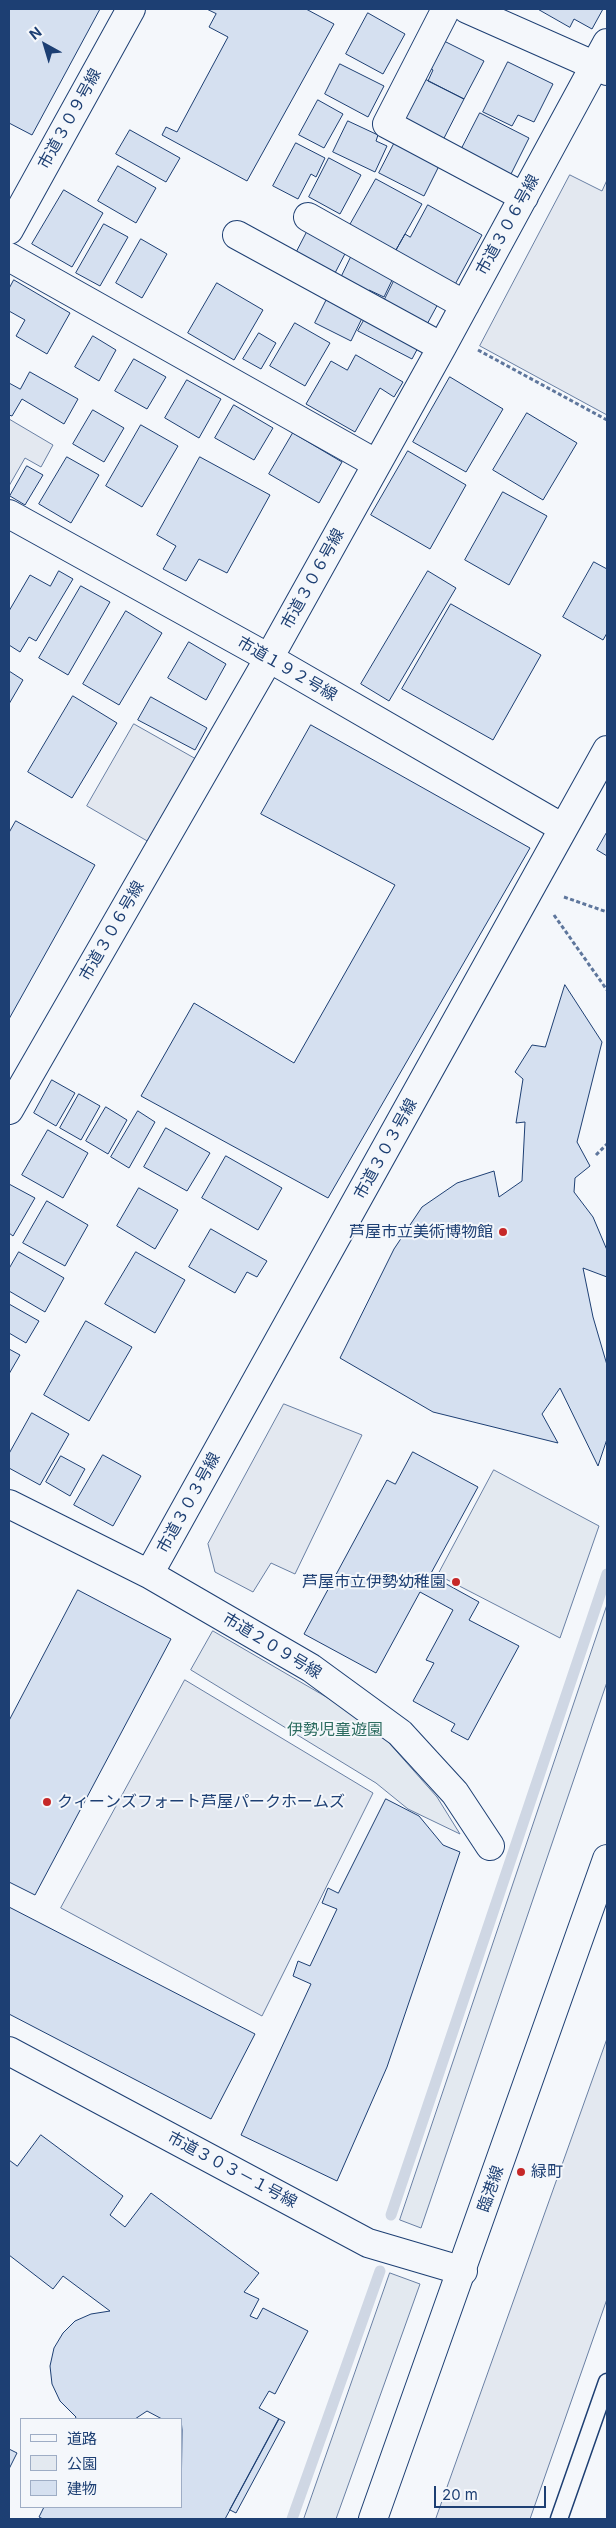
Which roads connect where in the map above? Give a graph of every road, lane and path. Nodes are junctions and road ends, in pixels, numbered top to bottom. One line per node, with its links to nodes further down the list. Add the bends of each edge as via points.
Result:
1 (131, 9): 7 (street, 市道３０９号線)
2 (446, 9): 5 (street, via 387,124)
3 (467, 9): 4 (street)
4 (603, 60): 5 (street, 市道３０６号線)
5 (524, 197): 10 (street, 市道３０６号線)
6 (308, 217): 10 (street)
7 (9, 230)
8 (237, 235): 11 (street)
9 (9, 257): 13 (street)
10 (465, 305): 11 (street, 市道３０６号線)
11 (446, 340): 12 (path); 13 (street, 市道３０６号線)
12 (607, 420)
13 (377, 464): 15 (street, 市道３０６号線)
14 (9, 514): 15 (street, 市道１９２号線)
15 (269, 658): 17 (street, 市道１９２号線); 21 (street, 市道３０６号線)
16 (607, 750): 17 (street, 市道３０３号線)
17 (563, 828): 18 (street, 市道３０３号線)
18 (532, 886): 19 (path); 20 (path); 25 (street, 市道３０３号線)
19 (607, 912)
20 (607, 990)
21 (9, 1110)
22 (607, 1144): 23 (path)
23 (596, 1155)
24 (9, 1504): 25 (street, 市道２０９号線)
25 (149, 1574): 26 (street, 市道２０９号線, via 311,1668 400,1733 455,1793)
26 (490, 1846)
27 (607, 1859): 29 (street, 臨港線)
28 (9, 2051): 29 (street, 市道３０３－１号線, via 368,2243)
29 (462, 2271): 31 (street, 臨港線)
30 (607, 2382): 32 (lane)
31 (373, 2519)
32 (558, 2519)

